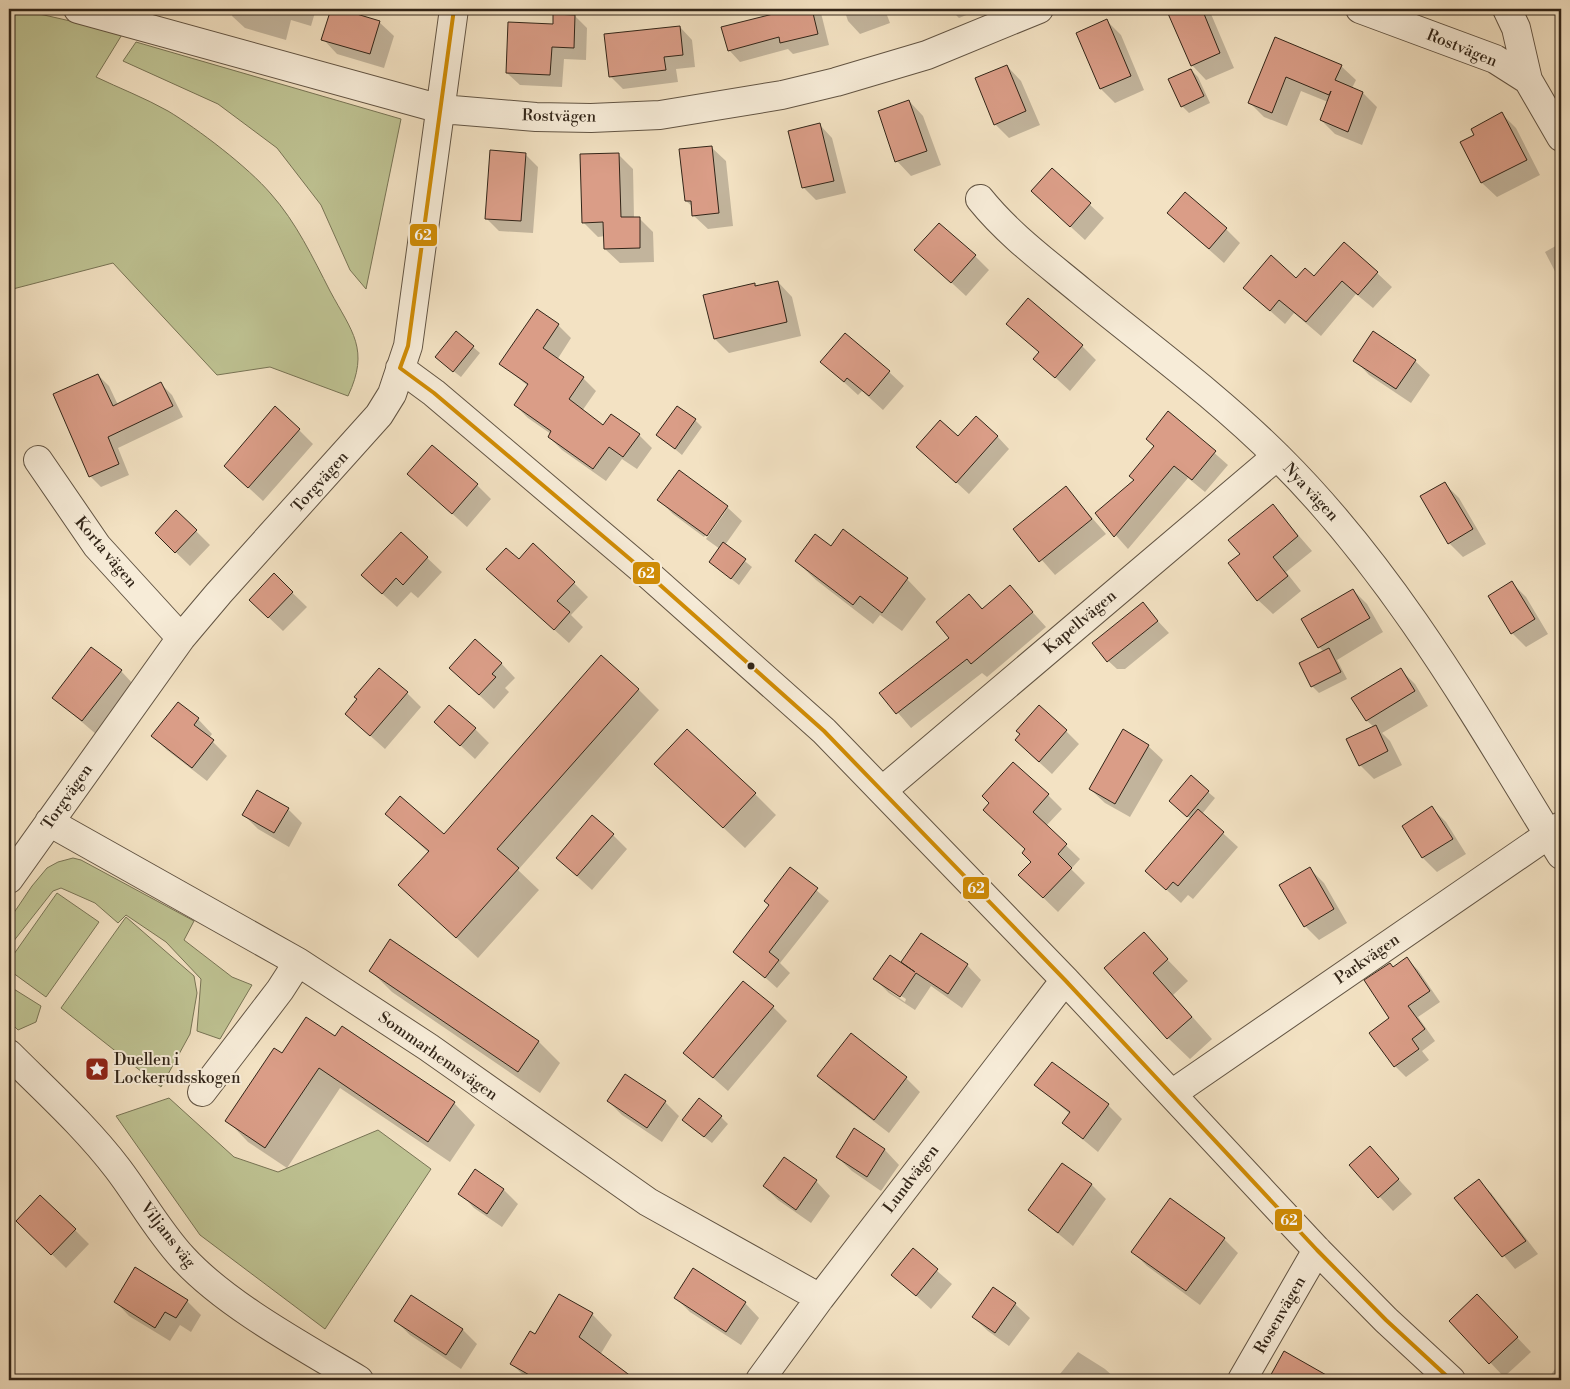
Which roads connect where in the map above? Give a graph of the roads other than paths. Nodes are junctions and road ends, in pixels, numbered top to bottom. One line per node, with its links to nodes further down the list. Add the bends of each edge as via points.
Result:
1 (78, 9): 7 (street, Rostvägen)
2 (454, 9): 7 (street, Torgvägen)
3 (1039, 9): 7 (street, Rostvägen, via 885,68 782,95 718,106 660,114 591,118)
4 (1360, 9): 6 (street, Rostvägen, via 1495,59)
5 (1506, 9): 6 (street, via 1516,28)
6 (1528, 80): 8 (street, Rostvägen)
7 (440, 109): 10 (street, Torgvägen, via 408,346)
8 (1561, 137)
9 (980, 199): 11 (street, Nya vägen, via 997,220 1033,252 1220,404)
10 (400, 368): 13 (street, Torgvägen, via 392,394 379,416); 14 (street, via 434,393 710,630 824,731)
11 (1278, 456): 14 (street, Kapellvägen); 16 (street, Nya vägen, via 1327,507 1384,578)
12 (38, 460): 13 (street, Korta vägen, via 97,546)
13 (181, 638): 15 (street, Torgvägen)
14 (883, 790): 19 (street)
15 (49, 822): 17 (street, Torgvägen); 18 (street, Sommarhemsvägen)
16 (1557, 838): 22 (street, Parkvägen)
17 (9, 879)
18 (298, 962): 21 (street); 24 (street, Sommarhemsvägen, via 428,1047 648,1202)
19 (1065, 980): 22 (street); 24 (street, Lundvägen)
20 (9, 1054): 25 (street, Viljans väg, via 88,1133 118,1168 182,1257 204,1279 268,1324)
21 (202, 1092)
22 (1173, 1094): 23 (street)
23 (1317, 1250): 27 (street, Rosenvägen); 28 (street)
24 (820, 1298): 26 (street, Lundvägen)
25 (359, 1380)
26 (760, 1380)
27 (1242, 1380)
28 (1451, 1380)

